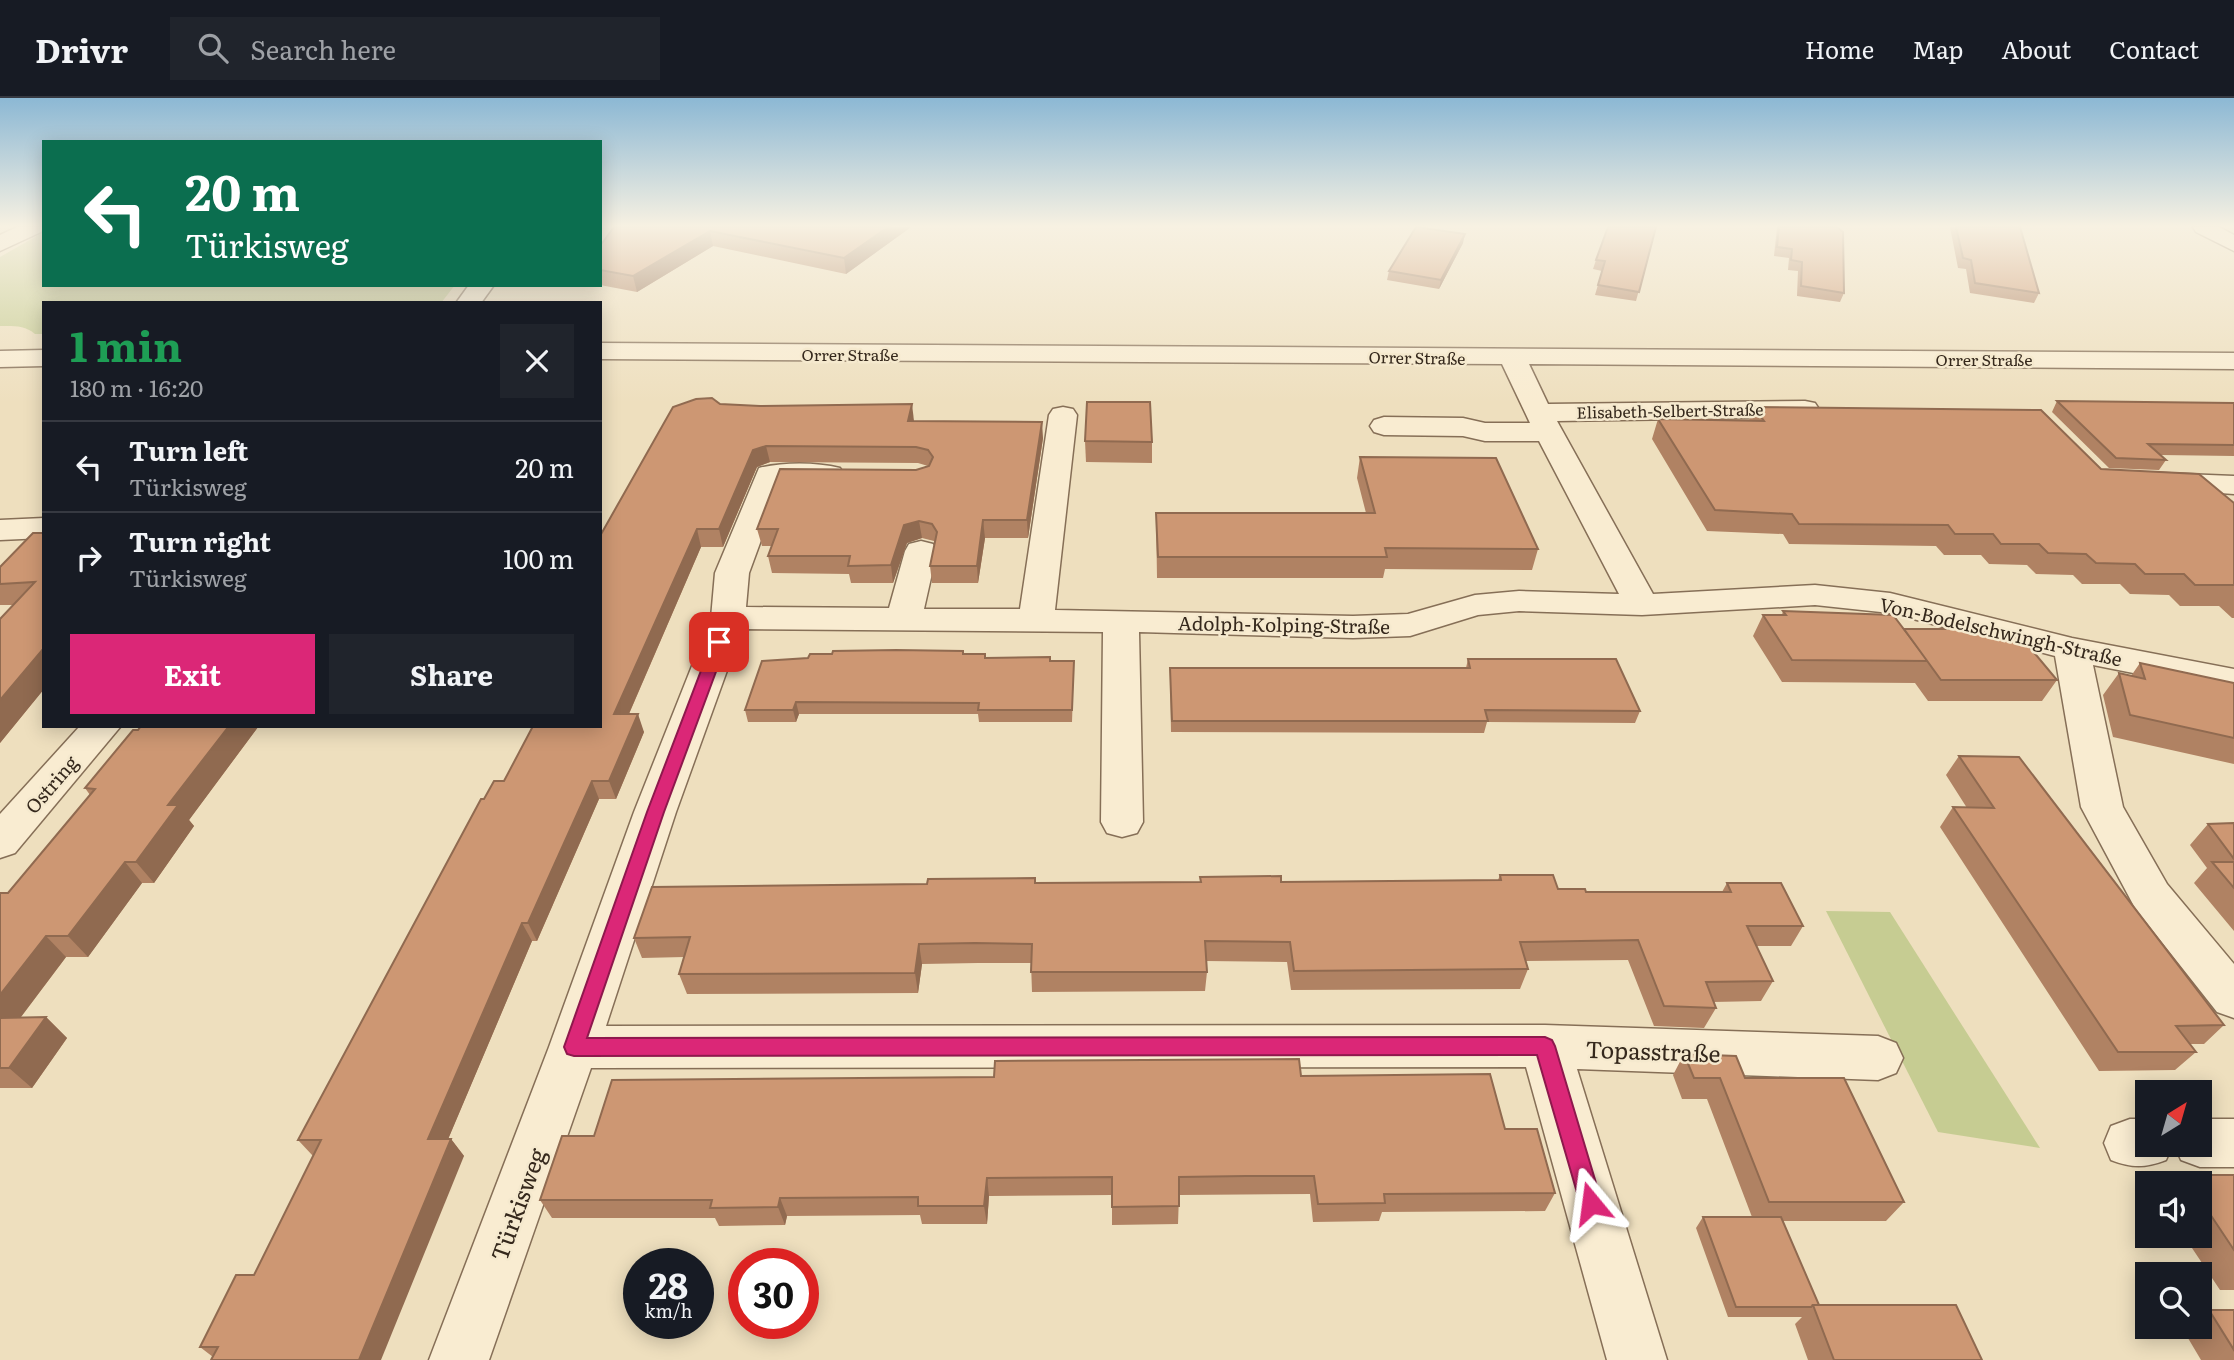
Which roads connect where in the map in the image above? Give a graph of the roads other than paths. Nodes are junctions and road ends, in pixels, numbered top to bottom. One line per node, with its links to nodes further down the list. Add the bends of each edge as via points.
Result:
1 (480, 287): 2 (street)
2 (470, 301)
3 (602, 351): 5 (street, Orrer Straße)
4 (42, 358): 6 (street)
5 (1513, 358): 7 (street, Orrer Straße); 10 (street)
6 (0, 359)
7 (2234, 361)
8 (1836, 409): 10 (street, Elisabeth-Selbert-Straße)
9 (1063, 415): 21 (street)
10 (1543, 423): 11 (street, Elisabeth-Selbert-Straße, via 1485,432 1463,427); 18 (street)
11 (1384, 426)
12 (851, 474): 19 (street, Türkisweg, via 770,474 733,573)
13 (2127, 481): 14 (street)
14 (2234, 485)
15 (42, 528): 16 (street)
16 (0, 530)
17 (921, 551): 20 (street)
18 (1642, 605): 22 (street, Adolph-Kolping-Straße, via 1520,601 1475,605 1410,625 1353,627); 23 (street, Von-Bodelschwingh-Straße, via 1815,595 1890,603)
19 (728, 618): 20 (street, Adolph-Kolping-Straße); 30 (street, Türkisweg)
20 (904, 620): 21 (street, Adolph-Kolping-Straße)
21 (1036, 621): 22 (street, Adolph-Kolping-Straße)
22 (1121, 621): 26 (street)
23 (2072, 649): 24 (street, Von-Bodelschwingh-Straße); 28 (street, via 2102,807 2151,896)
24 (2234, 681)
25 (100, 728): 27 (street, Ostring)
26 (1122, 822)
27 (0, 842)
28 (2234, 998)
29 (1545, 1046): 30 (street); 31 (street, Topasstraße); 35 (street)
30 (574, 1047): 34 (street, Türkisweg)
31 (1878, 1058)
32 (2212, 1143): 33 (street)
33 (2234, 1143)
34 (459, 1360)
35 (1637, 1360)

